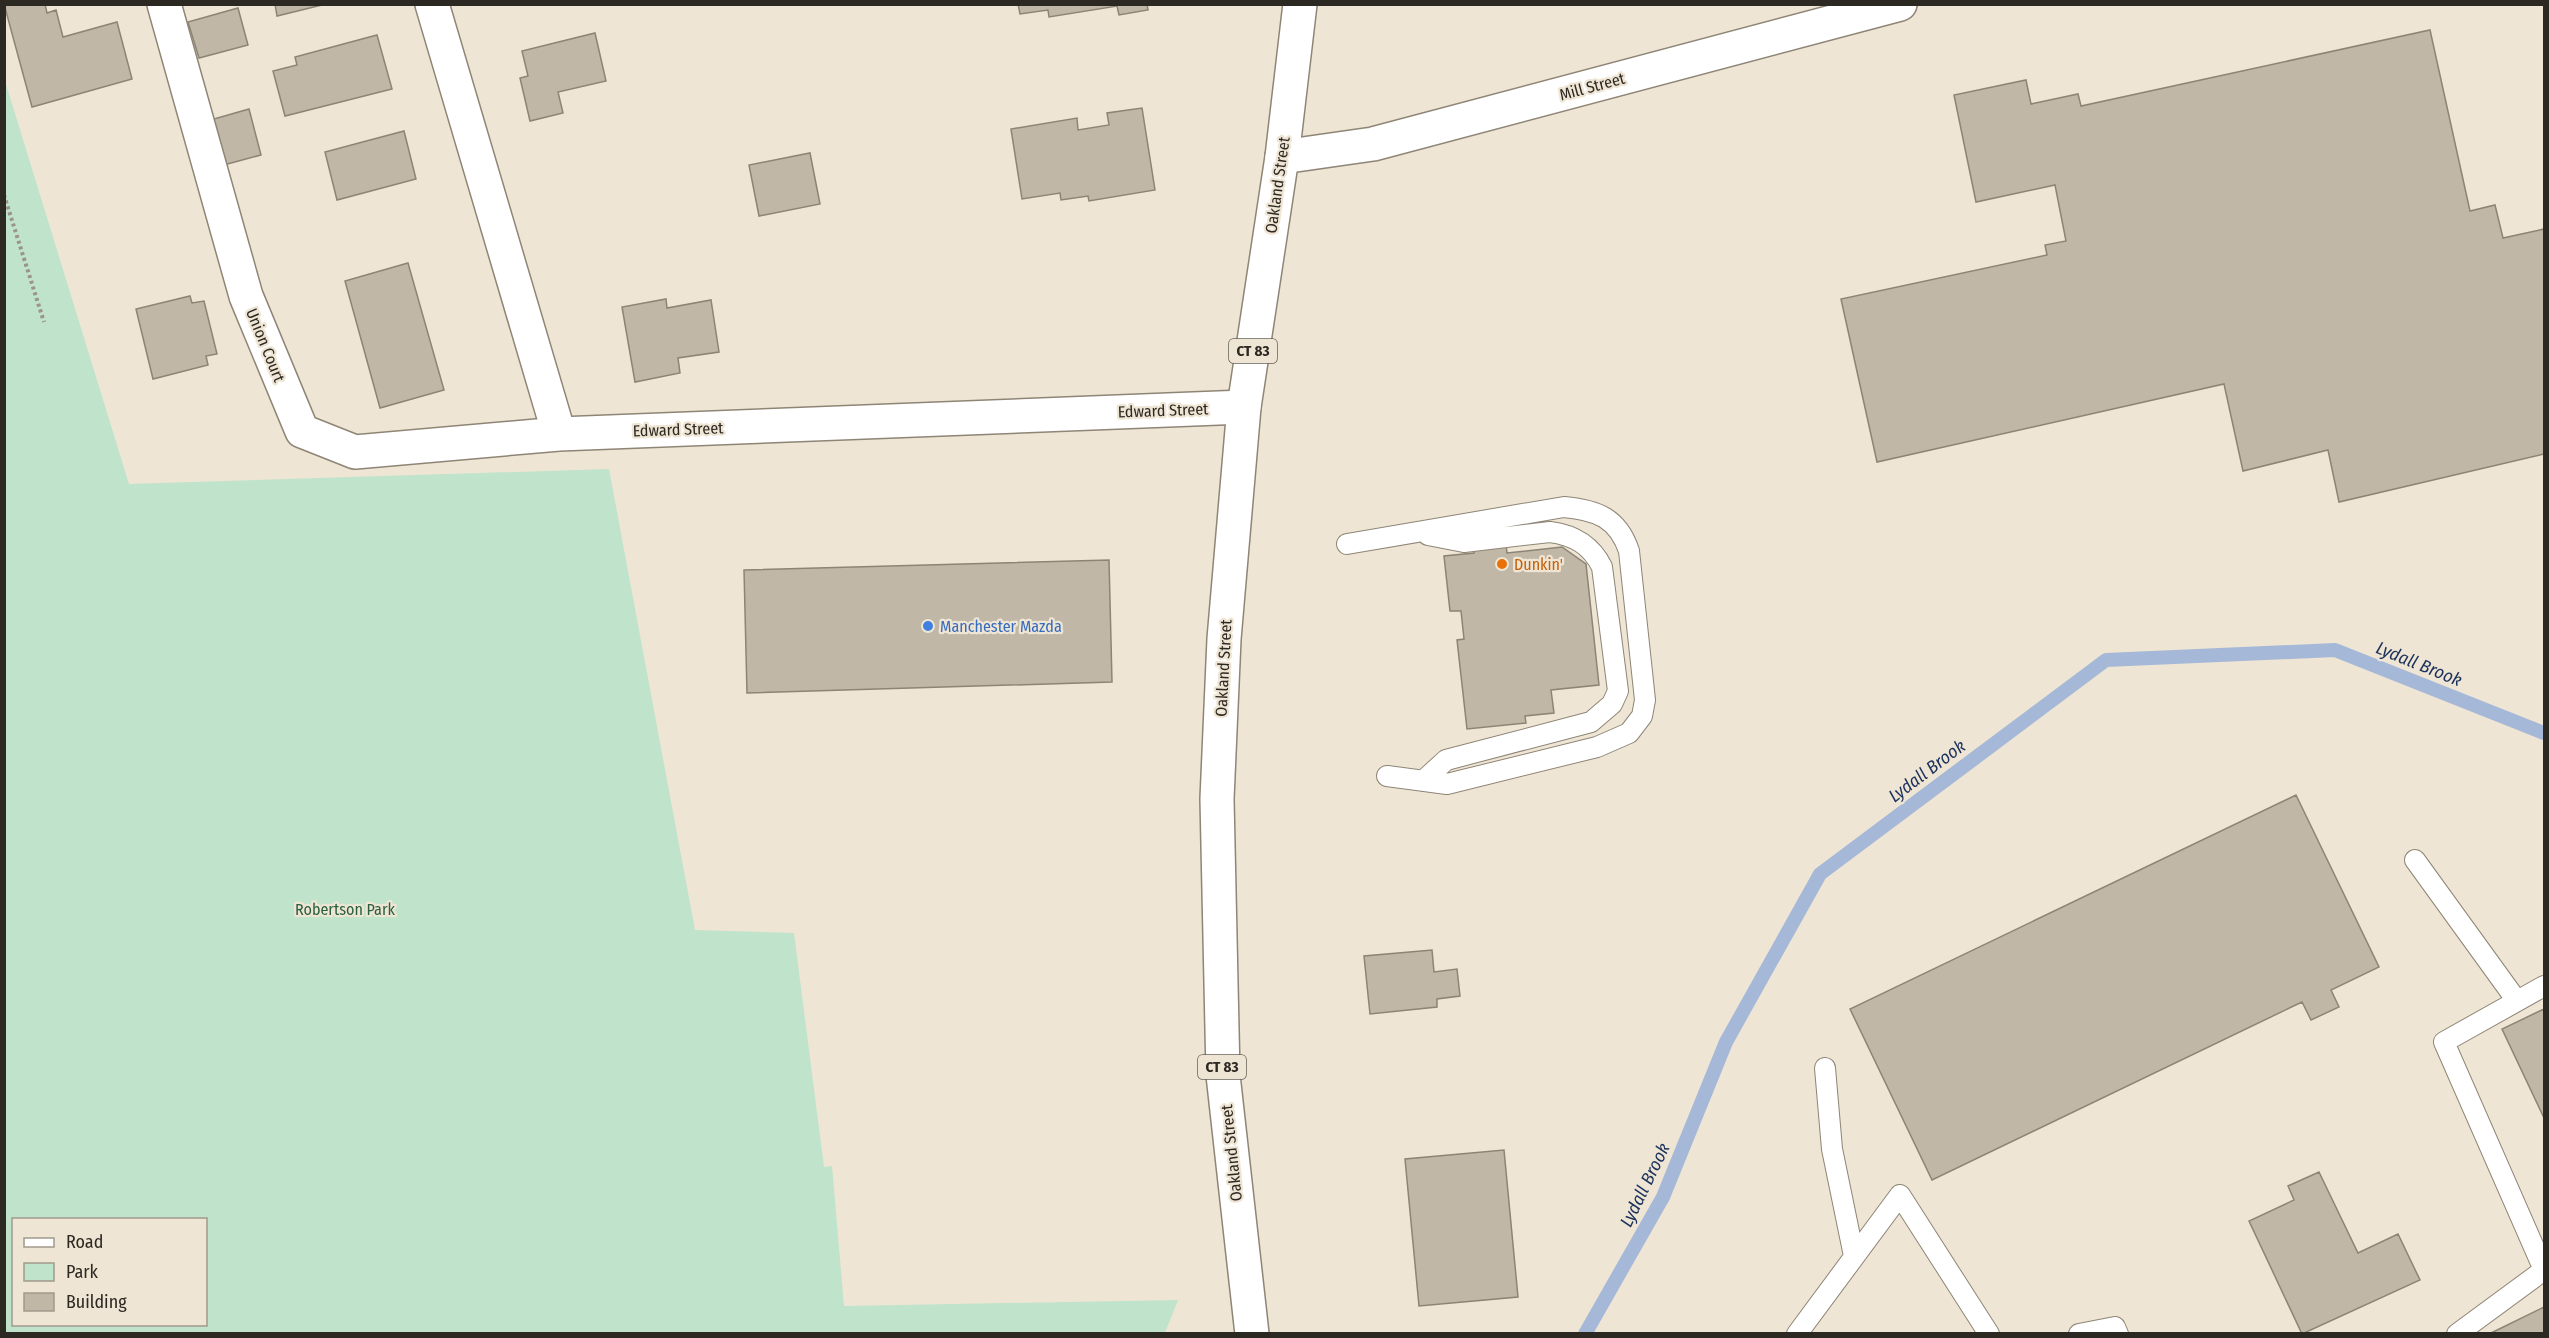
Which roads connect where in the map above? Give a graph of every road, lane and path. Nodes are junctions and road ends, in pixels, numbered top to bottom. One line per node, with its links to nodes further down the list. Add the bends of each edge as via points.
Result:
1 (164, 4): 9 (street, Union Court, via 246,296 302,431 355,452)
2 (432, 4): 9 (street)
3 (1300, 4): 5 (street, Oakland Street / CT 83)
4 (1900, 4): 5 (street, Mill Street, via 1373,144)
5 (1282, 157): 8 (street, Oakland Street / CT 83)
6 (4, 195): 7 (path)
7 (44, 322)
8 (1244, 407): 9 (street, Edward Street); 20 (street, Oakland Street / CT 83, via 1224,639 1217,810 1222,1075)
9 (559, 434)
10 (1416, 532): 11 (lane); 13 (lane, via 1464,542 1550,532 1582,542 1594,552 1602,567 1618,691 1612,704 1591,722 1446,760); 13 (lane, via 1564,507 1585,509 1610,520 1624,535 1629,551 1645,700 1642,716 1629,733 1597,747 1447,784)
11 (1347, 544)
12 (1388, 776): 13 (lane)
13 (1423, 781)
14 (2415, 860): 16 (lane)
15 (2544, 986): 16 (lane)
16 (2517, 1001): 19 (lane, via 2444,1042)
17 (1825, 1068): 18 (lane, via 1832,1149)
18 (1854, 1256): 21 (lane); 22 (lane, via 1900,1195)
19 (2544, 1270): 25 (lane)
20 (1251, 1334)
21 (1797, 1334)
22 (1989, 1334)
23 (2079, 1334): 24 (lane, via 2115,1327)
24 (2118, 1334)
25 (2457, 1334)

